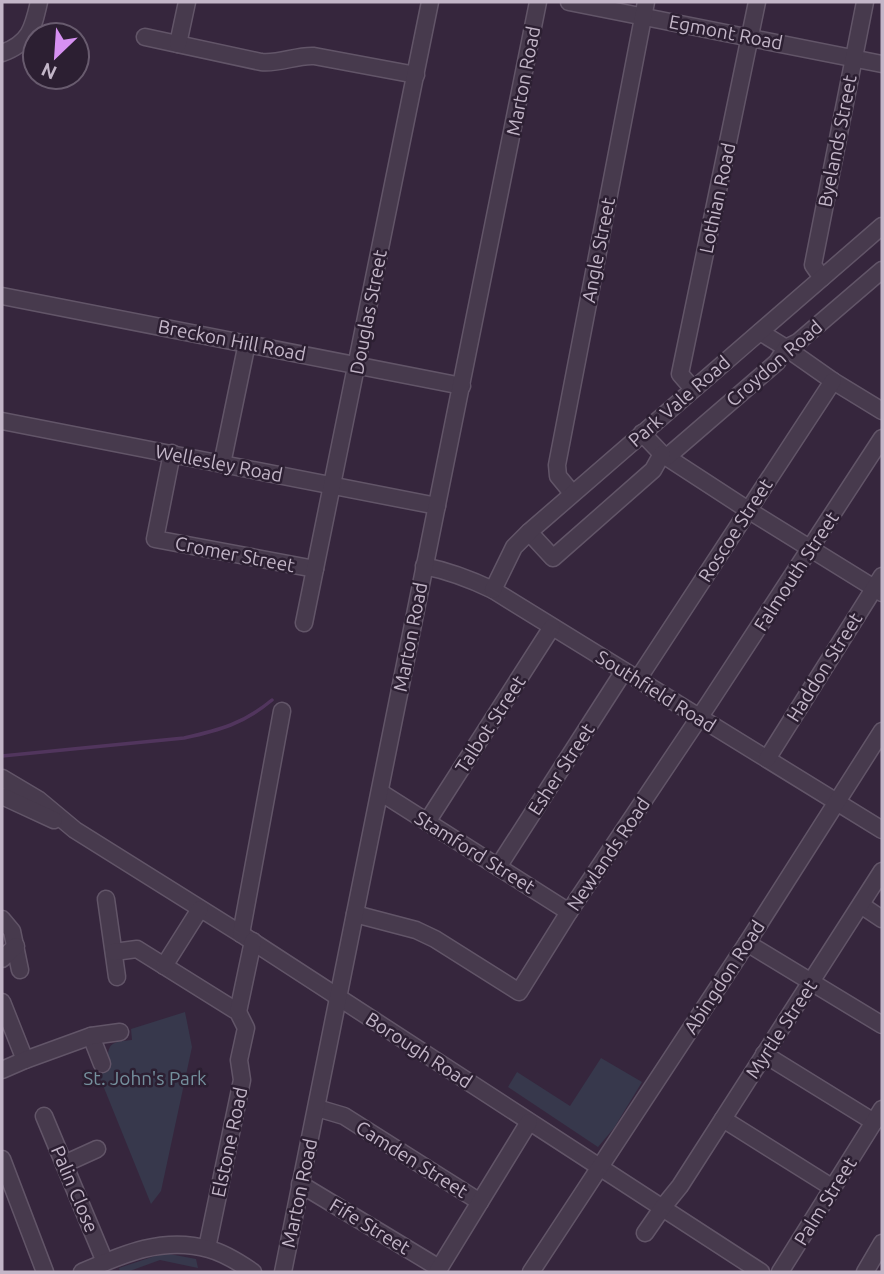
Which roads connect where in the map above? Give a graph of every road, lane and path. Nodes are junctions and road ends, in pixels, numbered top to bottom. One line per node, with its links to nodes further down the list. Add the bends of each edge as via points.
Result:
1 (39, 2): 12 (street, via 29,35)
2 (187, 2): 11 (street)
3 (430, 2): 15 (street, Douglas Street)
4 (538, 2): 25 (street, Marton Road)
5 (569, 2): 8 (street, Egmont Road)
6 (757, 2): 10 (street, Lothian Road)
7 (865, 2): 13 (street, Byelands Street)
8 (644, 9): 10 (street, Egmont Road); 35 (street, Angle Street, via 557,465 558,477)
9 (145, 37): 11 (street)
10 (750, 37): 13 (street, Egmont Road); 26 (street, Lothian Road, via 680,374)
11 (178, 44): 15 (street, via 261,62 304,55)
12 (2, 53)
13 (854, 58): 14 (street, Egmont Road); 18 (street, Byelands Street, via 813,265)
14 (882, 64)
15 (416, 75): 23 (street, Douglas Street)
16 (882, 226): 18 (street, Park Vale Road)
17 (882, 270): 22 (street, Croydon Road)
18 (822, 278): 20 (street, Park Vale Road)
19 (2, 296): 21 (street, Breckon Hill Road)
20 (760, 332): 22 (street); 26 (street, Park Vale Road)
21 (247, 344): 23 (street, Breckon Hill Road); 33 (street)
22 (786, 348): 24 (street); 32 (street, Croydon Road, via 777,362)
23 (357, 365): 25 (street, Breckon Hill Road); 34 (street, Douglas Street)
24 (833, 381): 27 (street); 37 (street, Roscoe Street)
25 (461, 386): 36 (street, Marton Road)
26 (693, 389): 29 (street, Park Vale Road)
27 (882, 411)
28 (2, 421): 31 (street, Wellesley Road)
29 (642, 433): 32 (street); 35 (street, Park Vale Road)
30 (882, 438): 39 (street, Falmouth Street)
31 (172, 453): 33 (street, Wellesley Road); 41 (street, Cromer Street, via 155,539)
32 (665, 455): 37 (street); 38 (street, Croydon Road, via 553,558)
33 (222, 464): 34 (street, Wellesley Road)
34 (332, 485): 36 (street, Wellesley Road); 41 (street, Douglas Street)
35 (572, 493): 38 (street, Park Vale Road)
36 (437, 506): 40 (street, Marton Road)
37 (748, 510): 39 (street); 46 (street, Roscoe Street)
38 (529, 531): 43 (street, Park Vale Road, via 514,547)
39 (811, 548): 42 (street); 48 (street, Falmouth Street)
40 (424, 566): 43 (street, Southfield Road); 52 (street, Marton Road)
41 (315, 569): 44 (street, Douglas Street)
42 (880, 585): 50 (street, Haddon Street)
43 (493, 590): 45 (street, Southfield Road)
44 (304, 622)
45 (552, 627): 46 (street, Southfield Road); 55 (street, Talbot Street)
46 (631, 675): 48 (street, Southfield Road); 58 (street, Esher Street)
47 (282, 711): 67 (street)
48 (699, 717): 50 (street, Southfield Road); 63 (street, Newlands Road)
49 (882, 731): 54 (street, Abingdon Road)
50 (767, 759): 54 (street, Southfield Road)
51 (2, 778): 56 (street, Borough Road, via 39,800)
52 (380, 792): 55 (street, Stamford Street); 64 (street, Marton Road)
53 (4, 799): 56 (street, Borough Road)
54 (836, 802): 57 (street, Southfield Road); 68 (street, Abingdon Road)
55 (427, 822): 58 (street, Stamford Street)
56 (75, 830): 62 (street, Borough Road)
57 (882, 830)
58 (498, 867): 63 (street, Stamford Street)
59 (882, 871): 61 (street, Myrtle Street)
60 (106, 899): 70 (street)
61 (861, 905): 66 (street); 75 (street, Myrtle Street)
62 (200, 909): 67 (street, Borough Road); 72 (street)
63 (569, 912): 64 (street, Newlands Road, via 519,992 416,930)
64 (355, 915): 76 (street, Marton Road)
65 (2, 919): 69 (street)
66 (882, 919)
67 (247, 938): 76 (street, Borough Road); 78 (street, Elstone Road)
68 (747, 943): 75 (street); 94 (street, Abingdon Road)
69 (16, 946): 71 (street); 73 (street)
70 (114, 952): 72 (street, via 137,949); 74 (street)
71 (2, 959)
72 (164, 966): 78 (street)
73 (20, 970)
74 (117, 977)
75 (811, 982): 79 (street); 82 (street, Myrtle Street)
76 (338, 998): 86 (street, Marton Road); 90 (street, Borough Road)
77 (2, 1002): 83 (street)
78 (238, 1012): 102 (street, Elstone Road, via 246,1028 239,1060 242,1080)
79 (879, 1017)
80 (120, 1032): 81 (street)
81 (91, 1036): 83 (street); 84 (street)
82 (764, 1054): 87 (street); 89 (street, Myrtle Street)
83 (25, 1060): 85 (street)
84 (102, 1063)
85 (2, 1070)
86 (317, 1108): 95 (street, Marton Road); 98 (street, Camden Street, via 344,1116)
87 (878, 1115): 96 (street, Palm Street)
88 (44, 1116): 93 (street, Palin Close)
89 (723, 1119): 96 (street); 99 (street, Myrtle Street)
90 (528, 1122): 94 (street, Borough Road); 98 (street)
91 (97, 1149): 93 (street)
92 (2, 1159): 97 (street)
93 (64, 1164): 103 (street, Palin Close)
94 (600, 1167): 99 (street, Borough Road); 110 (street, Abingdon Road)
95 (300, 1184): 105 (street, Fife Street); 109 (street, Marton Road)
96 (832, 1188): 104 (street, Palm Street)
97 (9, 1199): 106 (street)
98 (480, 1202): 105 (street)
99 (663, 1207): 100 (street, Myrtle Street); 111 (street, Borough Road)
100 (645, 1233)
101 (882, 1243): 112 (street)
102 (208, 1249): 103 (street, via 160,1245); 108 (street)
103 (105, 1262): 107 (street)
104 (785, 1265)
105 (438, 1270)
106 (46, 1272)
107 (82, 1272)
108 (253, 1272)
109 (283, 1272)
110 (531, 1272)
111 (761, 1272)
112 (864, 1272)

